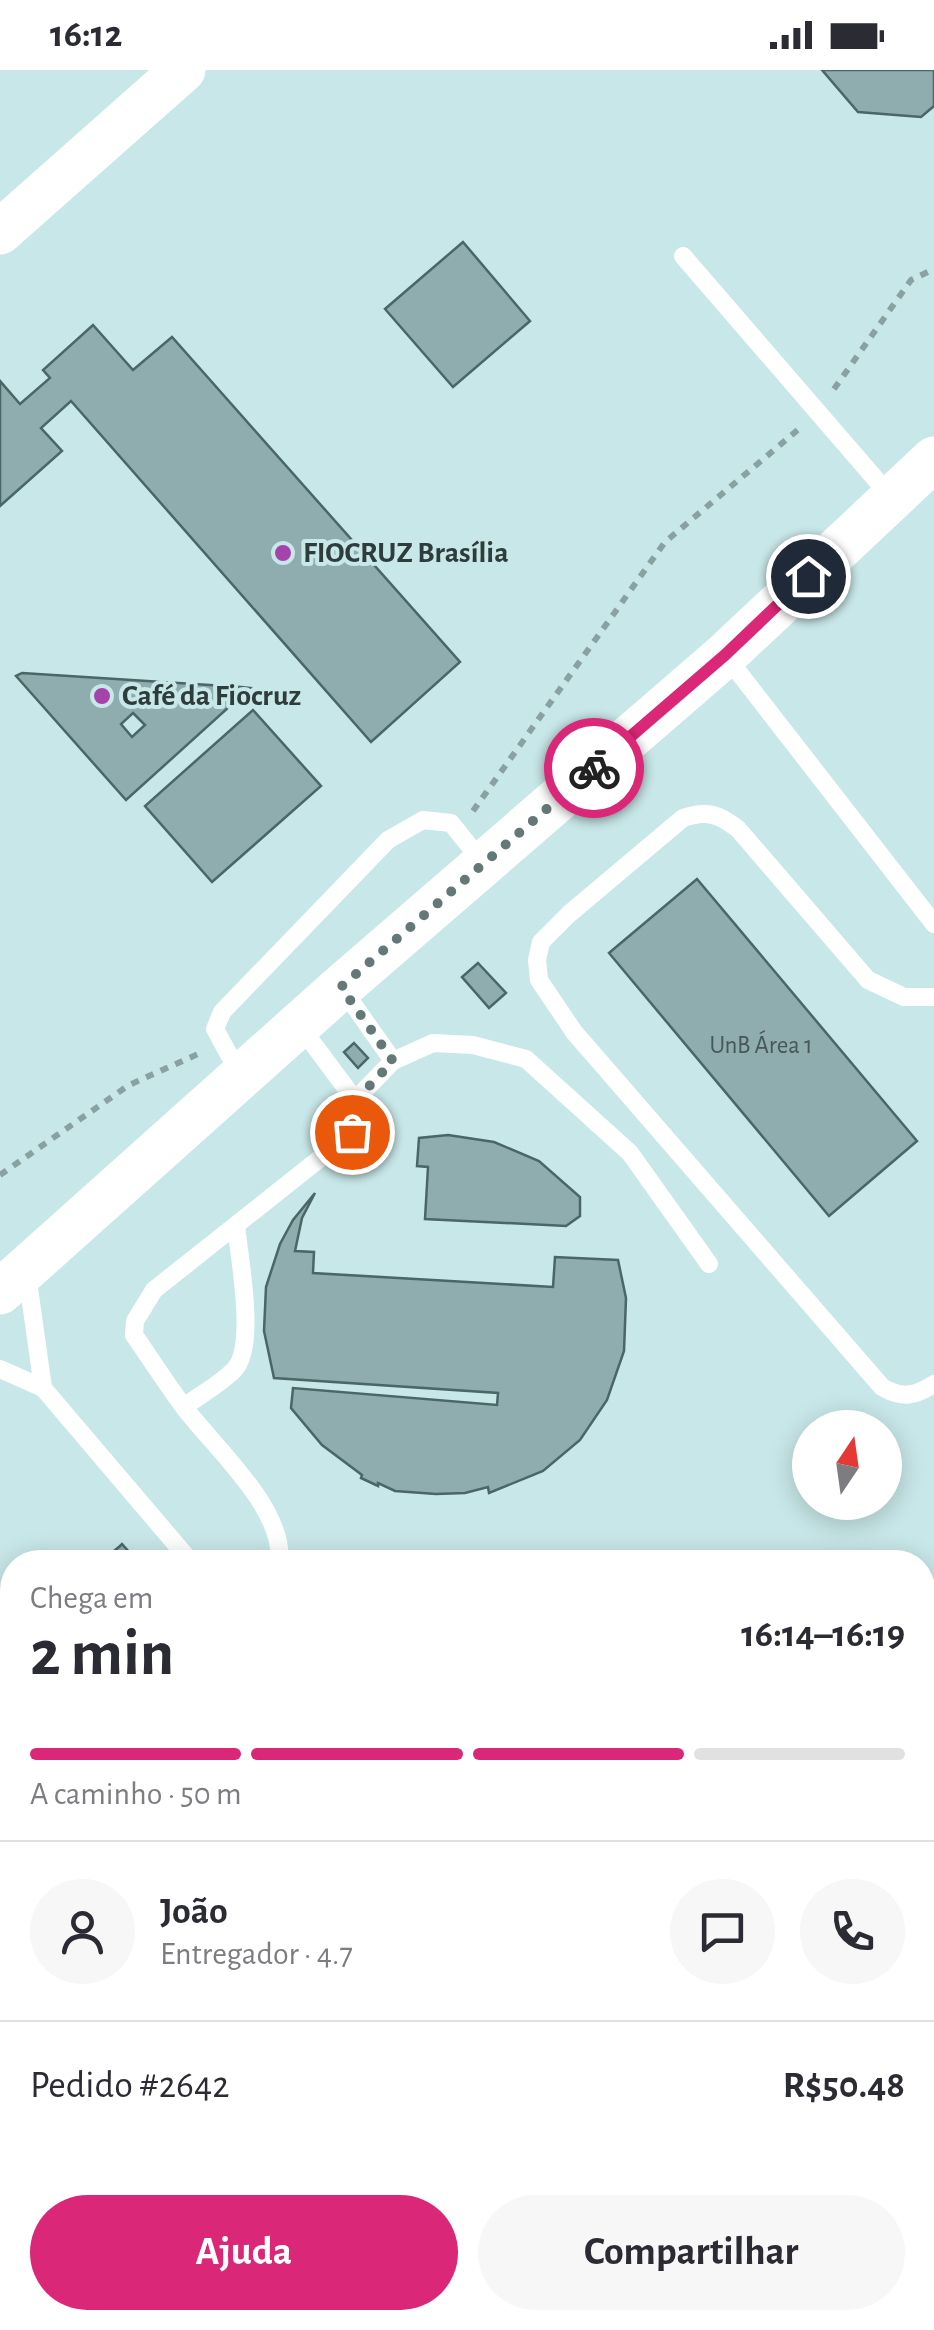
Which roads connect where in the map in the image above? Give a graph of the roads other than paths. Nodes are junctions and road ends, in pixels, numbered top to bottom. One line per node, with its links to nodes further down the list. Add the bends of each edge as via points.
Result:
1 (183, 70): 2 (street)
2 (0, 232)
3 (683, 256): 5 (lane)
4 (934, 459): 5 (street)
5 (892, 497): 6 (street)
6 (725, 655): 7 (street); 8 (lane)
7 (483, 863): 9 (street); 13 (lane, via 450,824 423,820 388,840 222,1012 215,1029)
8 (934, 924)
9 (341, 987): 11 (street); 12 (lane)
10 (934, 997): 19 (lane, via 904,997 868,980 719,814 683,818 659,837 541,942 537,960 539,980 574,1032 882,1387 904,1396)
11 (299, 1024): 13 (street); 14 (lane)
12 (393, 1061): 14 (lane); 16 (lane, via 433,1043 473,1044 526,1059 630,1153)
13 (241, 1076): 17 (street)
14 (356, 1100): 15 (lane, via 359,1119 352,1132)
15 (236, 1225): 21 (lane, via 244,1349 237,1368); 21 (lane, via 154,1290 135,1321 134,1335)
16 (709, 1264)
17 (13, 1280): 20 (lane)
18 (0, 1370): 20 (lane)
19 (934, 1384)
20 (42, 1388): 22 (lane)
21 (184, 1407): 23 (lane, via 262,1504)
22 (180, 1550)
23 (280, 1550)

